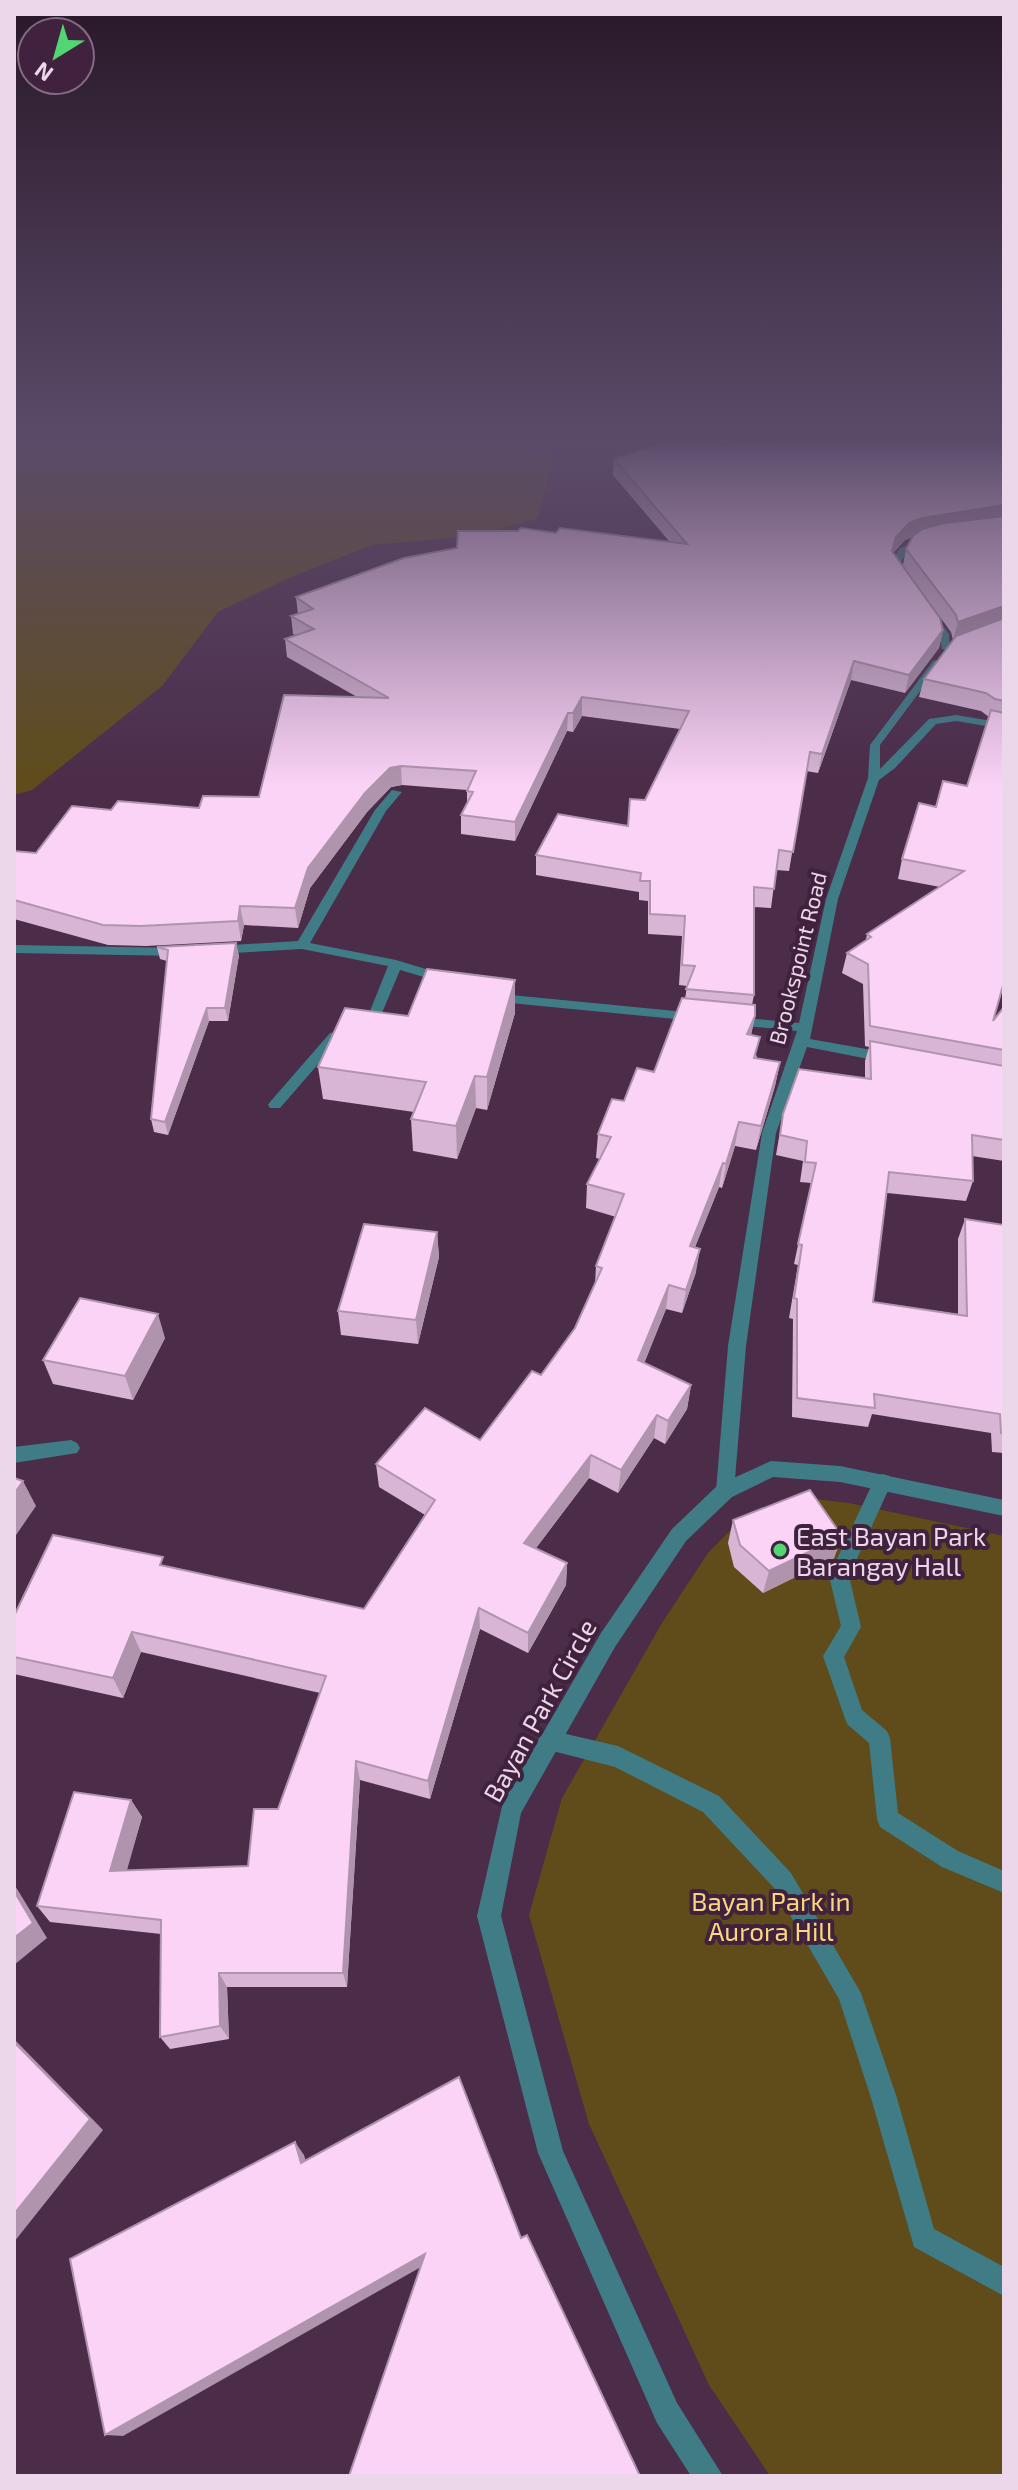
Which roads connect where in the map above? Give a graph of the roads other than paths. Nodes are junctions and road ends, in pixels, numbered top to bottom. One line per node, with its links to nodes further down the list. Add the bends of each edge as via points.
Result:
1 (901, 554): 2 (street, via 895,566)
2 (906, 583)
3 (921, 602): 5 (street, Brookspoint Road, via 954,646 875,745)
4 (1004, 726): 5 (street, via 956,718 933,721)
5 (874, 778): 12 (street, Brookspoint Road, via 832,899)
6 (396, 792): 7 (street)
7 (302, 945): 8 (street, via 146,953); 9 (street)
8 (14, 949)
9 (396, 964): 10 (street); 14 (street, via 369,1029 335,1036)
10 (453, 982)
11 (481, 991): 12 (street, via 510,999)
12 (804, 1035): 13 (street); 18 (street, Brookspoint Road, via 769,1133 737,1346)
13 (911, 1062)
14 (275, 1105)
15 (71, 1448): 16 (street)
16 (14, 1455)
17 (883, 1482): 18 (street, Bayan Park Circle, via 771,1469); 19 (street, Bayan Park Circle); 21 (street, via 839,1576 851,1627 833,1656 854,1717 879,1738 888,1819 950,1859)
18 (725, 1491): 20 (street, Bayan Park Circle, via 679,1535 608,1640)
19 (1004, 1508)
20 (549, 1741): 22 (street, via 618,1757 711,1804 783,1881 849,1993 923,2238); 23 (street, Bayan Park Circle, via 511,1810 489,1916 551,2153 667,2413)
21 (1004, 1882)
22 (1004, 2282)
23 (708, 2476)

